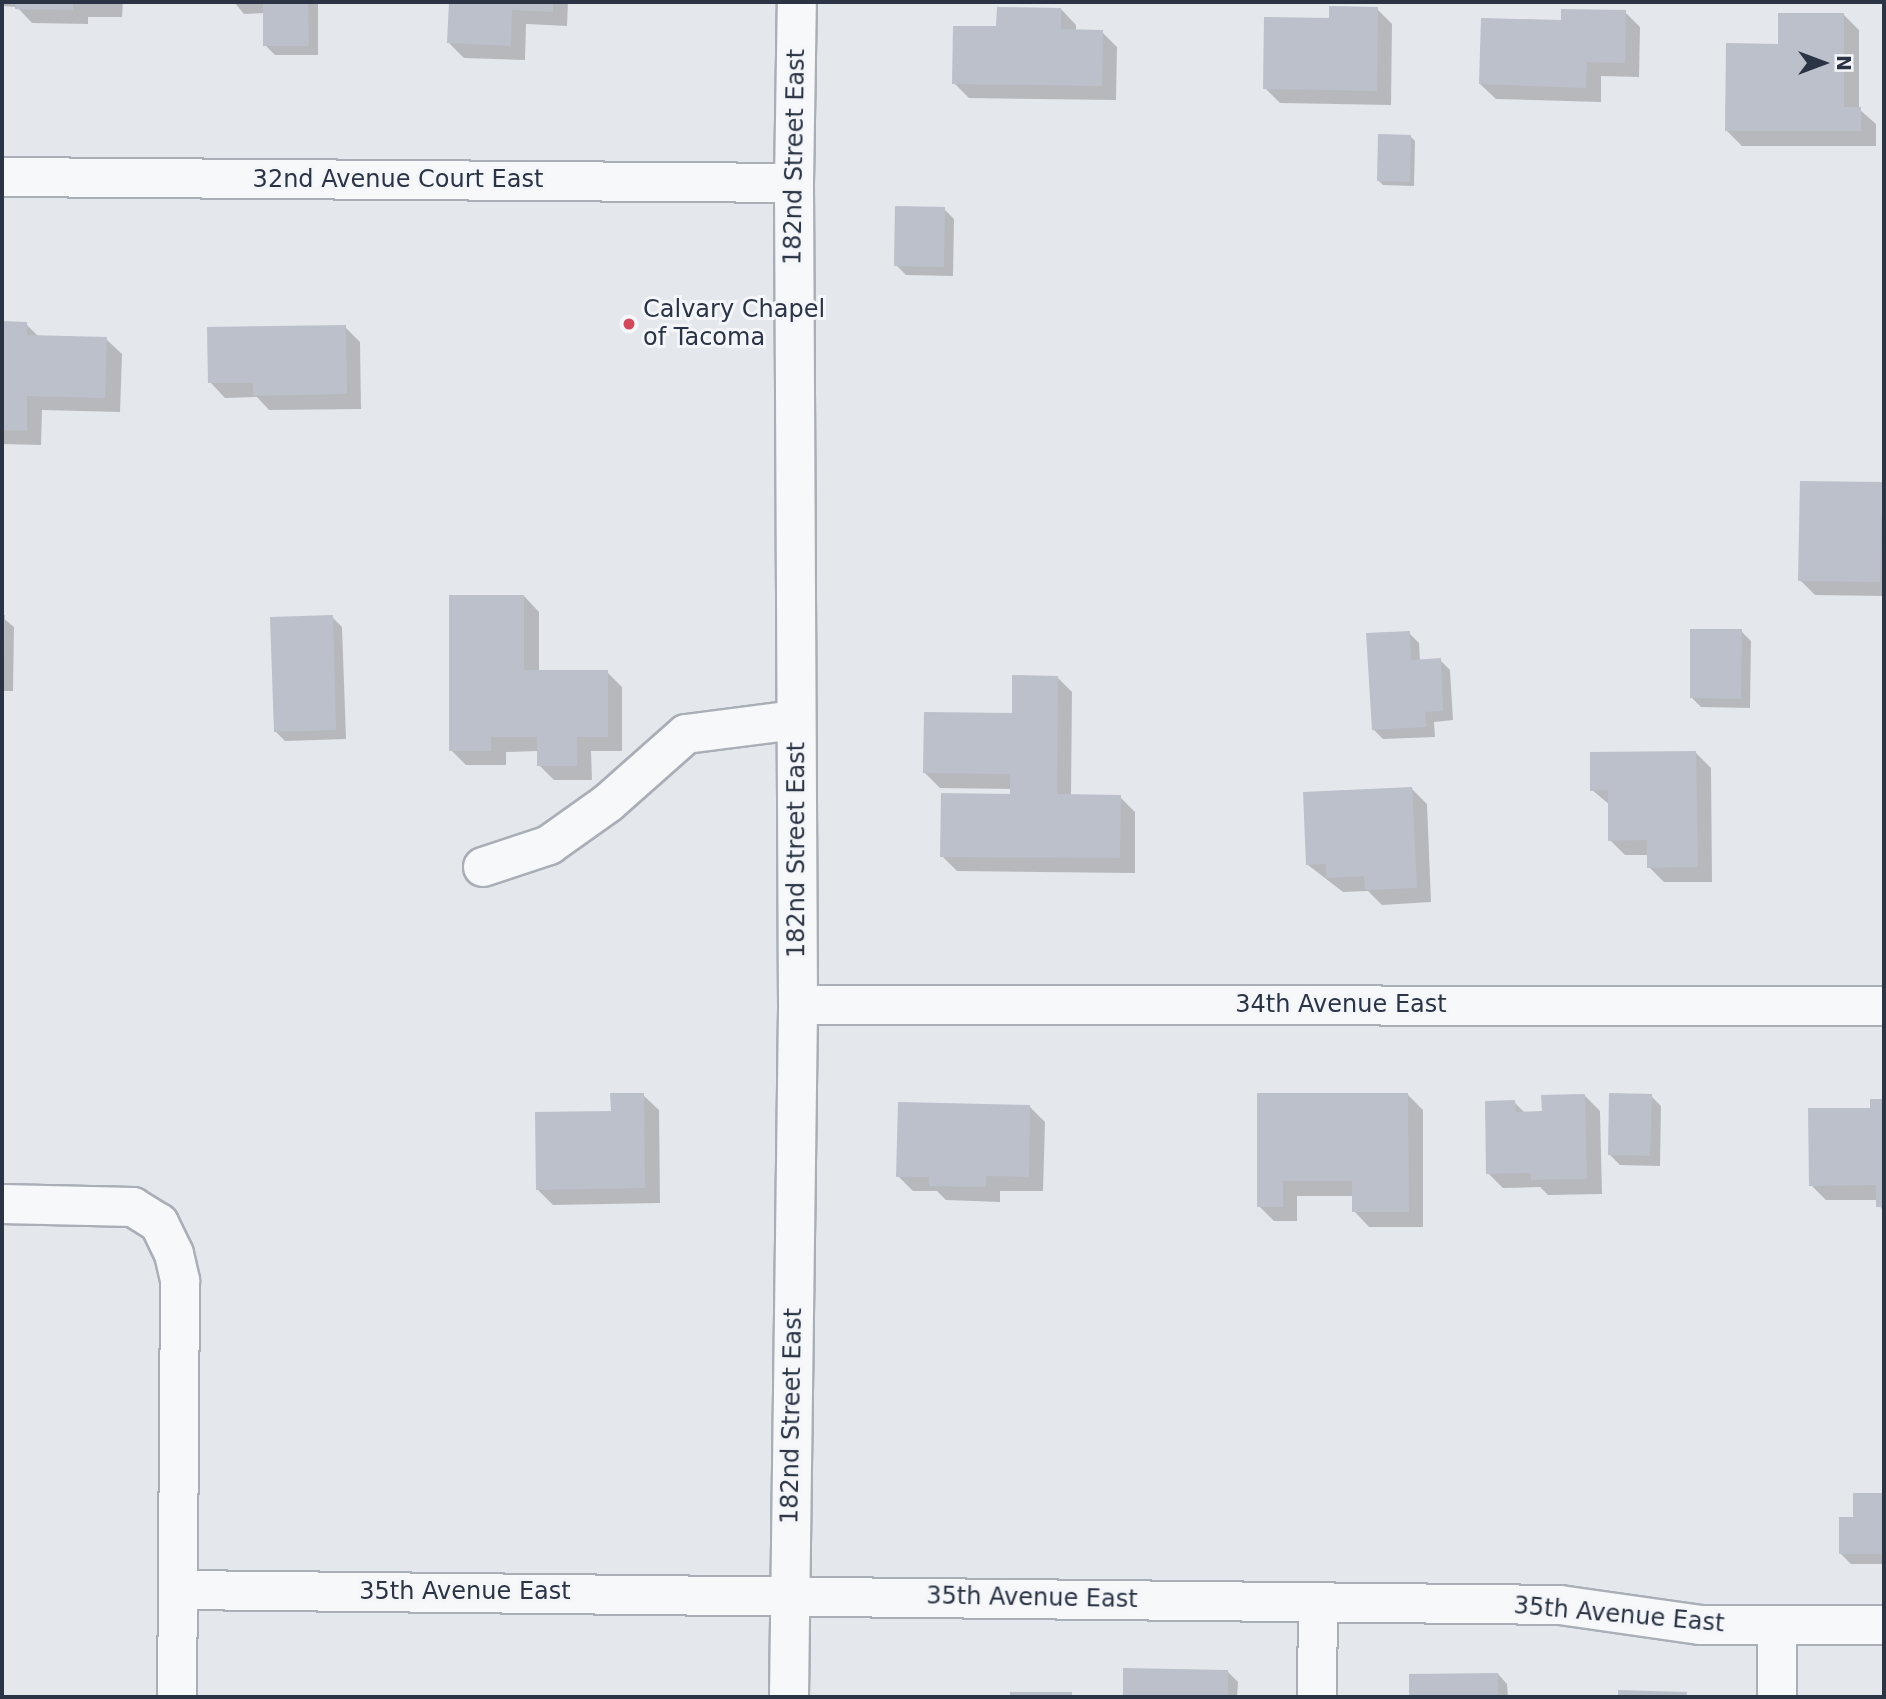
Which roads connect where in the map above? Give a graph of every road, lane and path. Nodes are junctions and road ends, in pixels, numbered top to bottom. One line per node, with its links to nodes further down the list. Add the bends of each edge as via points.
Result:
1 (797, 2): 3 (street, 182nd Street East)
2 (2, 177): 3 (street, 32nd Avenue Court East)
3 (794, 183): 4 (street, 182nd Street East)
4 (796, 720): 5 (street, via 686,734 608,803 550,845); 6 (street, 182nd Street East)
5 (482, 867)
6 (798, 1005): 7 (street, 34th Avenue East); 10 (street, 182nd Street East)
7 (1884, 1006)
8 (2, 1204): 9 (street, via 133,1207 152,1217 167,1238 180,1282)
9 (178, 1590): 10 (street, 35th Avenue East); 14 (street)
10 (790, 1595): 11 (street, 35th Avenue East); 15 (street, 182nd Street East)
11 (1318, 1602): 12 (street, 35th Avenue East, via 1560,1605 1700,1625); 16 (street)
12 (1777, 1625): 13 (street, 35th Avenue East); 17 (street)
13 (1884, 1625)
14 (177, 1697)
15 (789, 1697)
16 (1317, 1697)
17 (1777, 1697)

